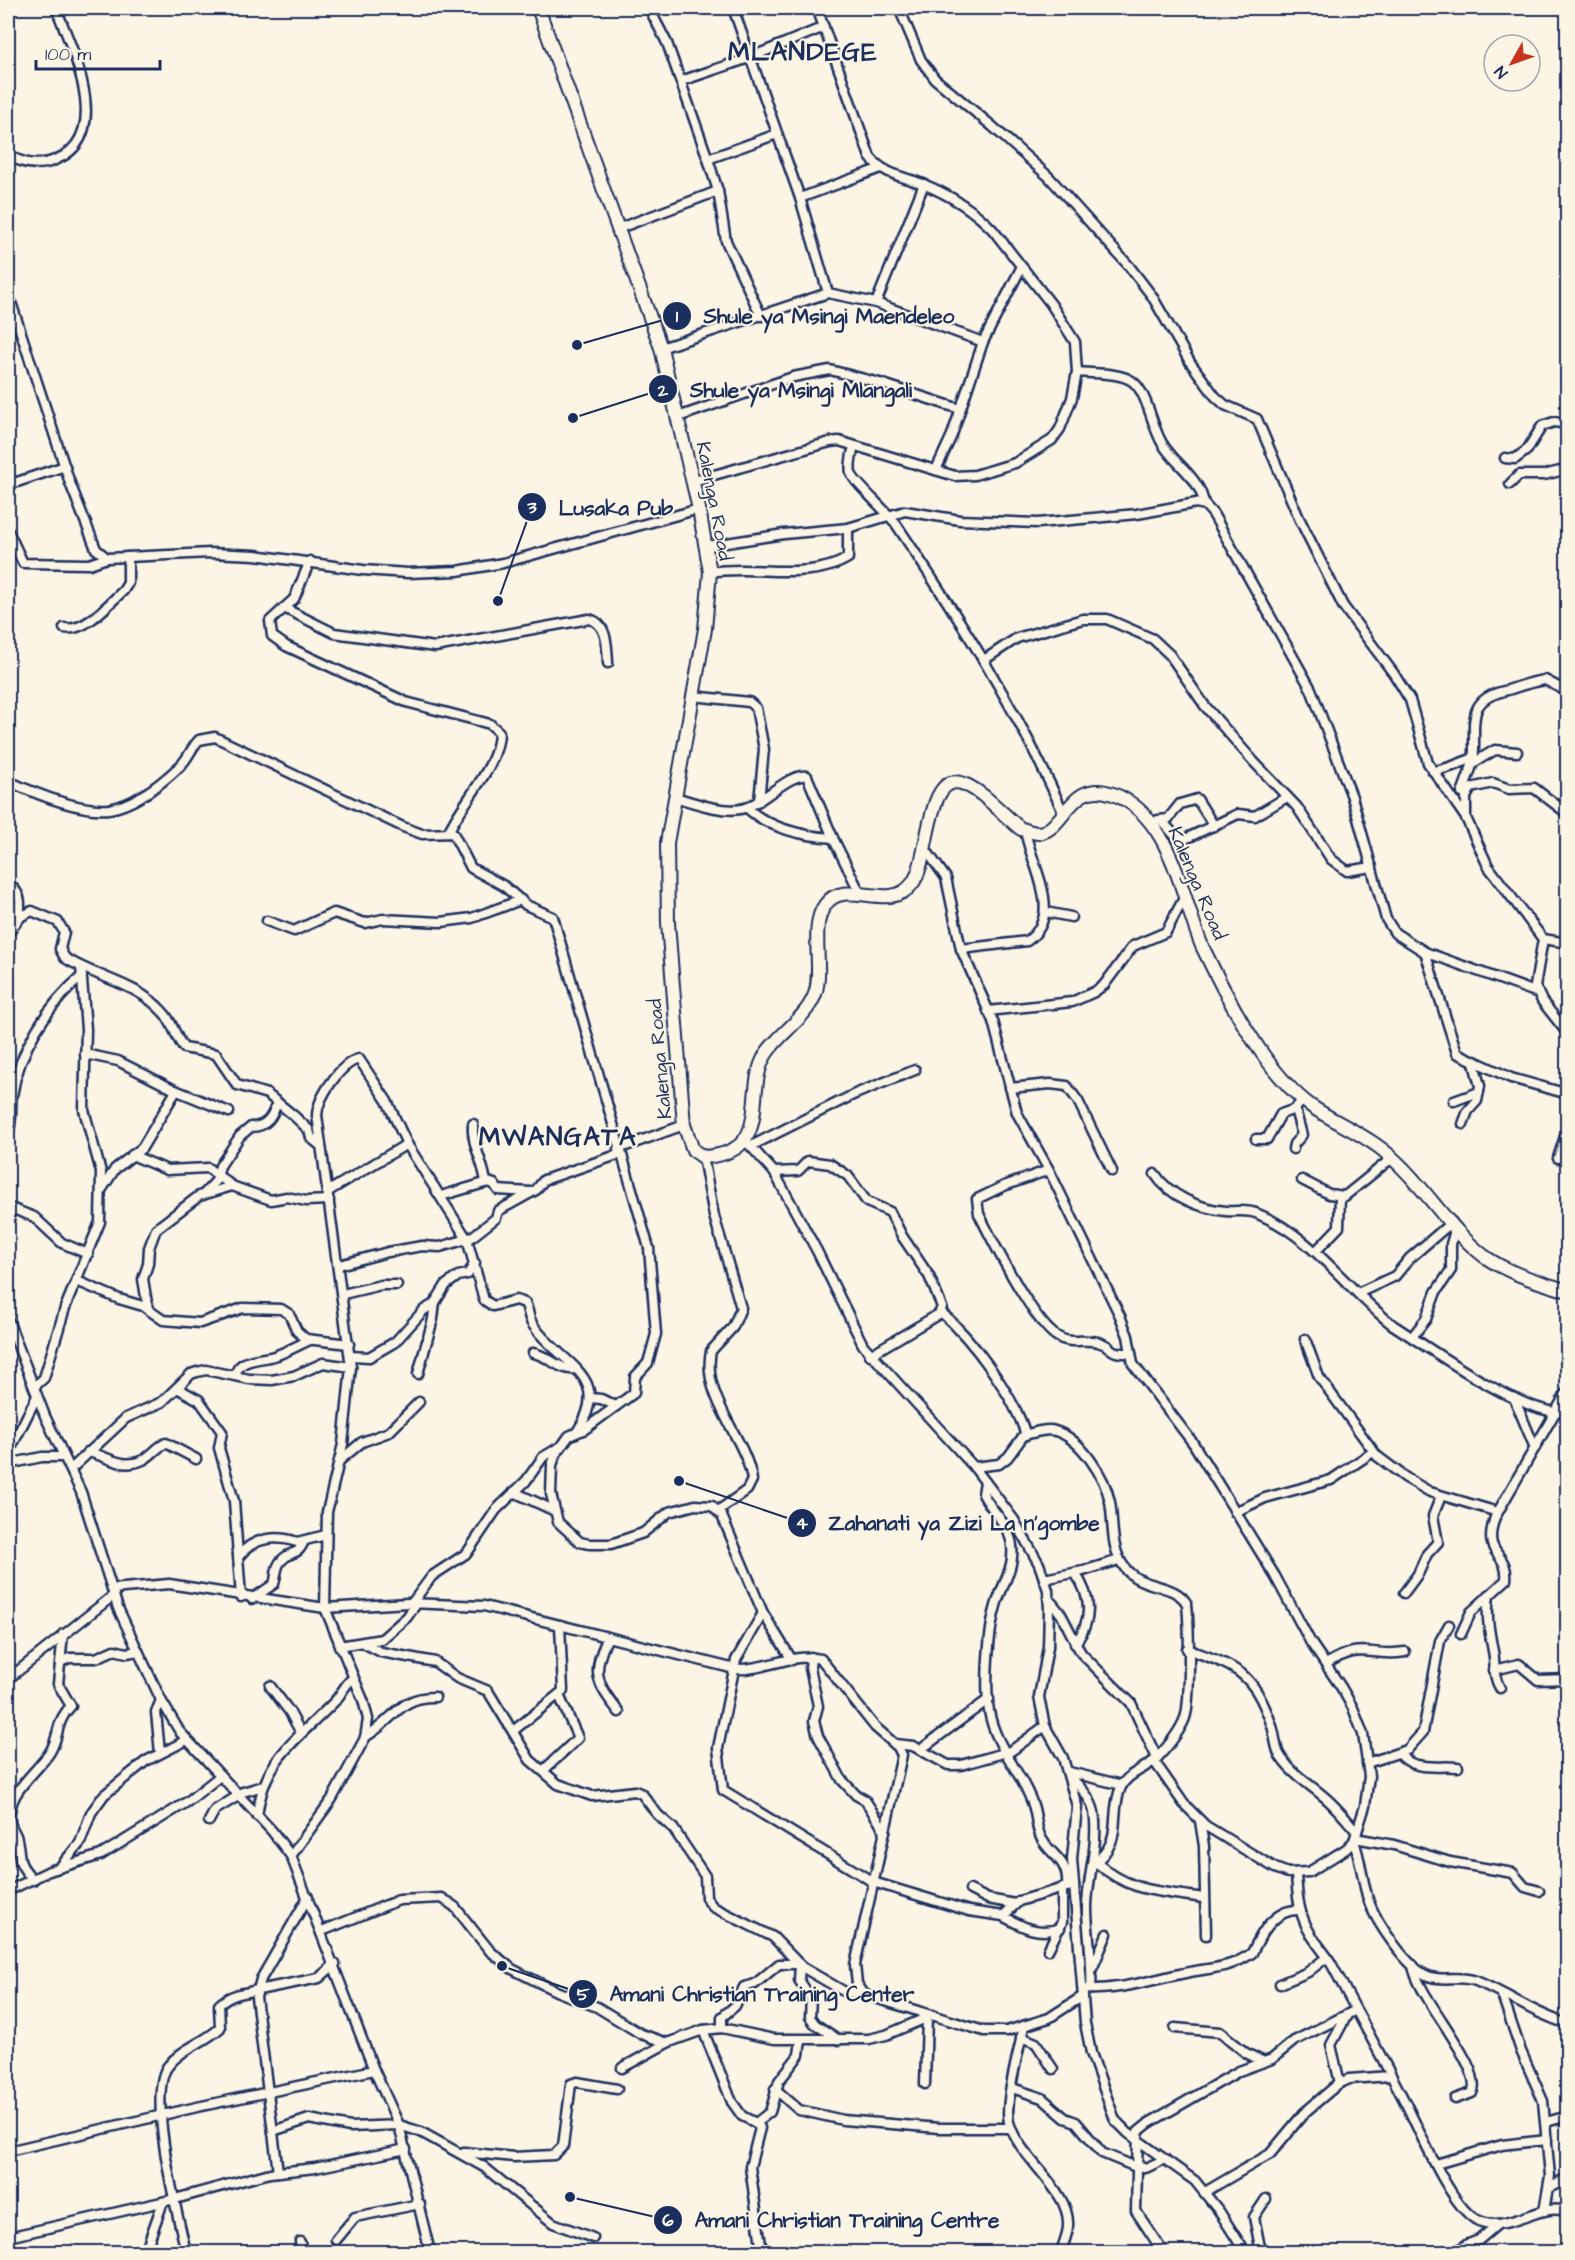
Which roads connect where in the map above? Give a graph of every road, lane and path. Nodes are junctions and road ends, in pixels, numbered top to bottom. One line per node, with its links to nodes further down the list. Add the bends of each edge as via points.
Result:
1 (56, 8): 11 (street, via 85,94 86,126 76,146 45,164 25,163)
2 (538, 8): 17 (main road, Kalenga Road)
3 (649, 8): 9 (street)
4 (733, 8): 8 (street)
5 (817, 8): 7 (street)
6 (899, 8): 55 (street, via 921,60 935,79 1026,155 1062,192 1146,288 1215,396 1225,405 1257,419 1295,509 1343,606 1402,686)
7 (824, 27): 8 (street); 13 (street, via 870,157)
8 (749, 58): 9 (street); 10 (street)
9 (681, 81): 12 (street)
10 (777, 134): 12 (street); 16 (street)
11 (8, 154)
12 (708, 159): 15 (street)
13 (881, 168): 14 (street); 16 (street)
14 (924, 184): 18 (street, via 981,218); 21 (street)
15 (718, 191): 17 (street); 22 (street, via 723,231)
16 (800, 198): 20 (street)
17 (617, 229): 24 (main road, Kalenga Road)
18 (1021, 268): 23 (street); 25 (street, via 1068,327)
19 (8, 293): 31 (street)
20 (828, 294): 21 (street); 22 (street)
21 (876, 303): 23 (street)
22 (760, 316): 24 (street)
23 (983, 342): 26 (street)
24 (661, 348): 27 (main road, Kalenga Road)
25 (1077, 372): 33 (street, via 1060,429 1040,449 1016,463 975,475 955,476); 37 (street, via 1123,377 1138,386 1161,443 1194,480)
26 (960, 409): 27 (street, via 830,370 793,377); 33 (street)
27 (678, 417): 34 (main road, Kalenga Road)
28 (1568, 424): 30 (street, via 1554,422 1542,426 1527,450 1515,459)
29 (854, 446): 33 (street); 34 (street, via 830,441); 39 (street, via 850,466 853,478)
30 (1505, 458)
31 (65, 466): 36 (street); 44 (street, via 96,549)
32 (1568, 469): 35 (street, via 1544,476 1519,475)
33 (936, 470)
34 (693, 481): 38 (main road, Kalenga Road)
35 (1510, 484)
36 (8, 485)
37 (1204, 504): 39 (street, via 1038,523 960,520 914,512); 72 (street, via 1218,521 1311,690 1352,797)
38 (699, 509): 42 (main road, Kalenga Road); 45 (street, via 503,563 457,571 363,570)
39 (890, 516): 40 (street); 49 (street)
40 (848, 528): 42 (street); 46 (street, via 848,558 831,566)
41 (8, 531): 44 (street, via 23,563 89,564)
42 (707, 546): 46 (main road, Kalenga Road)
43 (128, 557): 44 (street); 45 (street, via 210,553); 48 (street, via 128,584 123,591 82,626)
44 (107, 558)
45 (310, 561): 47 (street, via 301,587)
46 (710, 572): 52 (main road, Kalenga Road)
47 (284, 608): 50 (street, via 334,633 435,647 589,619 604,632); 69 (street, via 269,627 272,636 286,646 406,702 497,729 497,749)
48 (64, 628)
49 (984, 660): 58 (street, via 1017,638 1083,619 1107,619 1127,627 1162,647 1205,706); 62 (street, via 1031,743)
50 (608, 663)
51 (1568, 692): 54 (street, via 1545,680 1495,691 1483,698 1475,714)
52 (693, 696): 57 (main road, Kalenga Road); 59 (street, via 749,702 756,708 764,749)
53 (1517, 752): 54 (street, via 1495,750)
54 (1473, 760): 55 (street); 60 (street, via 1464,791)
55 (1432, 771): 60 (street)
56 (8, 781): 69 (street, via 82,807 111,808 132,801 172,773 195,744 211,737 404,827 422,834)
57 (675, 797): 61 (street, via 725,809); 107 (main road, Kalenga Road, via 667,843 666,883)
58 (1287, 797): 67 (street, via 1256,816 1240,813); 72 (street, via 1303,814 1336,865 1347,871)
59 (759, 801): 61 (street); 70 (street, via 804,775)
60 (1455, 802): 65 (street)
61 (747, 808): 70 (street, via 765,822 807,835)
62 (1063, 812): 64 (main road, Kalenga Road, via 1080,795 1095,791 1113,794); 68 (main road, Kalenga Road, via 1040,833)
63 (1568, 814): 65 (street, via 1534,788 1509,789 1489,783 1467,793)
64 (1145, 816): 66 (street); 76 (main road, Kalenga Road, via 1165,848)
65 (1466, 818): 84 (street, via 1488,866)
66 (1163, 822): 67 (street, via 1180,840); 67 (street, via 1173,816 1180,804 1197,799)
67 (1214, 826)
68 (1025, 830): 71 (main road, via 965,784 954,781 939,790 934,801); 79 (street)
69 (449, 831): 77 (street, via 458,840 471,868)
70 (833, 838): 74 (street)
71 (926, 850): 74 (main road, via 920,871 908,890 894,897); 86 (street, via 946,878)
72 (1372, 867): 87 (street, via 1390,928)
73 (8, 884): 75 (street)
74 (860, 892): 111 (main road, via 830,900 824,906 818,925 815,994 809,1007 766,1055 759,1072)
75 (19, 894): 78 (street); 81 (street)
76 (1184, 898): 90 (street, via 1166,932 1133,946 1104,985 1089,995 1072,1002); 100 (main road, Kalenga Road, via 1228,999 1283,1081)
77 (521, 900): 82 (street, via 472,918 441,922 383,919 364,923 328,913 294,931); 115 (street, via 554,920)
78 (36, 912): 81 (street, via 27,912); 88 (street, via 62,926 61,953)
79 (1046, 912): 80 (street); 86 (street, via 1037,932 1027,942)
80 (1071, 917)
81 (19, 919): 83 (street)
82 (267, 921)
83 (8, 934)
84 (1543, 939): 85 (street); 89 (street, via 1535,982)
85 (1568, 943)
86 (961, 949): 90 (street)
87 (1425, 952): 89 (street); 94 (street, via 1455,1048)
88 (82, 972): 93 (street); 102 (street, via 137,991 162,1010 184,1048 216,1054 237,1085 262,1092); 109 (street, via 37,1028 16,1079)
89 (1538, 993): 91 (street)
90 (988, 1011): 96 (street, via 1002,1048)
91 (1563, 1023): 92 (street)
92 (1568, 1034)
93 (85, 1054): 97 (street, via 118,1061); 128 (street, via 84,1110 101,1172)
94 (1474, 1063): 98 (street, via 1480,1078); 99 (street, via 1538,1088)
95 (915, 1070): 111 (street)
96 (1010, 1088): 120 (street, via 1020,1119); 122 (street, via 1067,1086)
97 (176, 1091): 104 (street); 116 (street, via 147,1141)
98 (1479, 1092): 101 (street); 106 (street)
99 (1568, 1094)
100 (1303, 1099): 103 (street); 118 (main road, Kalenga Road)
101 (1454, 1101)
102 (277, 1102): 112 (street); 123 (street, via 266,1123 240,1136)
103 (1294, 1109): 110 (street, via 1281,1114 1266,1139); 114 (street, via 1302,1135)
104 (229, 1112)
105 (473, 1124): 126 (street, via 474,1143)
106 (1463, 1124)
107 (684, 1125): 115 (street); 117 (main road, Kalenga Road, via 693,1150)
108 (1568, 1127): 119 (street)
109 (8, 1133)
110 (1256, 1140)
111 (747, 1142): 117 (main road); 121 (street)
112 (320, 1144): 113 (street, via 320,1104 341,1071 359,1059 387,1101); 131 (street)
113 (407, 1144): 131 (street); 132 (street)
114 (1293, 1149)
115 (619, 1152): 129 (street, via 544,1180); 169 (street, via 649,1248 656,1335 648,1363 635,1377 634,1393)
116 (132, 1155): 123 (street, via 167,1170 202,1166); 128 (street, via 115,1169)
117 (703, 1157): 189 (street, via 714,1216 741,1308 733,1327 711,1351 712,1379 752,1480 747,1490)
118 (1392, 1158): 133 (street, via 1353,1192); 135 (main road, Kalenga Road)
119 (1558, 1158)
120 (1049, 1170): 155 (street, via 1120,1316); 155 (street, via 977,1199 983,1221 1049,1331 1065,1340 1099,1342 1113,1353)
121 (774, 1172): 148 (street, via 798,1171 805,1162 813,1160 842,1171 865,1200 892,1214 938,1294); 156 (street)
122 (1112, 1172)
123 (218, 1173): 127 (street); 130 (street)
124 (1155, 1173): 137 (street, via 1161,1182 1195,1204 1257,1213)
125 (1302, 1180): 133 (street)
126 (486, 1183): 129 (street, via 494,1184 498,1190); 132 (street)
127 (232, 1186): 130 (street); 131 (street, via 271,1200 290,1197 306,1201)
128 (101, 1189): 138 (street, via 100,1222)
129 (532, 1192): 136 (street, via 498,1211 494,1219)
130 (203, 1195): 147 (street, via 156,1229 142,1279)
131 (328, 1196): 140 (street)
132 (441, 1196): 136 (street)
133 (1340, 1196): 137 (street, via 1339,1227)
134 (8, 1207): 138 (street, via 34,1217 62,1243)
135 (1454, 1224): 143 (main road, Kalenga Road, via 1474,1246 1511,1272); 144 (street, via 1410,1258 1395,1276); 150 (street, via 1451,1270 1436,1292 1426,1319)
136 (467, 1239): 139 (street); 140 (street, via 440,1247 422,1245)
137 (1316, 1251): 144 (street)
138 (88, 1254): 141 (street)
139 (475, 1263): 146 (street, via 468,1274 446,1285); 159 (street, via 488,1305 516,1300 525,1303 534,1327)
140 (339, 1265): 145 (street)
141 (76, 1281): 147 (street); 162 (street, via 44,1378)
142 (397, 1285): 145 (street)
143 (1568, 1291)
144 (1358, 1293): 150 (street, via 1377,1313)
145 (343, 1294): 153 (street)
146 (435, 1301): 157 (street, via 395,1342 369,1358); 160 (street)
147 (148, 1309): 152 (street, via 163,1320 195,1323 243,1308 281,1309 289,1314 297,1331)
148 (941, 1312): 156 (street); 173 (street, via 1003,1387)
149 (8, 1320): 162 (street)
150 (1412, 1337): 167 (street)
151 (1305, 1339): 177 (street, via 1319,1377)
152 (310, 1340): 153 (street); 161 (street, via 274,1356 244,1363)
153 (349, 1344): 157 (street)
154 (533, 1353): 159 (street, via 543,1354 566,1369)
155 (1131, 1353): 190 (street, via 1133,1364 1193,1443)
156 (870, 1355): 183 (street)
157 (350, 1356): 158 (street)
158 (351, 1367): 161 (street, via 323,1363 294,1377 272,1380); 181 (street)
159 (576, 1369): 166 (street, via 589,1386)
160 (418, 1374)
161 (235, 1376): 163 (street, via 206,1370 197,1372)
162 (34, 1387): 165 (street)
163 (177, 1388): 176 (street, via 162,1402 126,1418); 194 (street, via 199,1400 222,1432 219,1448 231,1482)
164 (1568, 1390): 170 (street)
165 (37, 1396): 178 (street); 179 (street)
166 (590, 1398): 169 (street); 172 (street)
167 (1514, 1398): 170 (street, via 1528,1406); 175 (street)
168 (419, 1402): 181 (street, via 389,1432 362,1442)
169 (616, 1406): 172 (street)
170 (1557, 1410): 171 (street); 175 (street)
171 (1568, 1416)
172 (577, 1432): 174 (street)
173 (1026, 1435): 183 (street, via 999,1464); 195 (street, via 1047,1430 1058,1432 1081,1449 1102,1476 1112,1542)
174 (562, 1446): 186 (street, via 543,1457); 188 (street, via 552,1466)
175 (1535, 1448): 191 (street)
176 (88, 1452): 180 (street, via 114,1462 131,1463 146,1458 166,1443); 184 (street)
177 (1373, 1452): 187 (street, via 1406,1478); 190 (street, via 1331,1480 1280,1493)
178 (8, 1454)
179 (64, 1456): 182 (street, via 42,1456); 184 (street)
180 (196, 1459)
181 (339, 1461): 192 (street, via 328,1503)
182 (8, 1464)
183 (974, 1467): 185 (street)
184 (70, 1469): 198 (street, via 81,1491)
185 (986, 1482): 197 (street, via 1014,1520); 231 (street, via 983,1494 1002,1520 1013,1552 994,1615)
186 (514, 1492): 188 (street); 204 (street, via 496,1510 467,1553 432,1576)
187 (1441, 1496): 191 (street); 199 (street, via 1433,1516 1438,1542 1426,1554)
188 (553, 1510): 189 (street, via 570,1535 590,1545 634,1538 663,1515 681,1508 705,1505)
189 (718, 1510): 206 (street)
190 (1235, 1512): 221 (street)
191 (1498, 1512): 200 (street, via 1490,1543 1507,1573 1502,1586)
192 (326, 1535): 193 (street); 205 (street)
193 (304, 1540): 194 (street, via 262,1540 249,1545); 203 (street, via 297,1553 282,1560 272,1587)
194 (240, 1555): 201 (street)
195 (1119, 1560): 196 (street); 215 (street, via 1136,1579 1184,1598 1188,1611)
196 (1075, 1573): 197 (street); 213 (street, via 1089,1601 1086,1625)
197 (1044, 1579): 202 (street)
198 (113, 1592): 201 (street, via 169,1584); 209 (street); 216 (street)
199 (1404, 1593)
200 (1490, 1595): 210 (street, via 1471,1612); 223 (street, via 1487,1627)
201 (241, 1596): 203 (street)
202 (1048, 1598): 213 (street, via 1061,1614); 234 (street, via 1048,1647 1039,1697)
203 (252, 1599): 205 (street)
204 (415, 1603): 205 (street); 207 (street, via 484,1606); 212 (street, via 407,1617 382,1639)
205 (325, 1608): 214 (street)
206 (763, 1613): 219 (street); 222 (street, via 738,1654)
207 (560, 1625): 211 (street); 229 (street, via 563,1685)
208 (1449, 1625): 242 (street, via 1440,1641 1423,1732 1415,1744)
209 (63, 1634): 220 (street); 225 (street)
210 (1461, 1634)
211 (608, 1637): 222 (street); 233 (street, via 596,1672 600,1686)
212 (363, 1642): 214 (street); 235 (street, via 381,1652 435,1662 457,1678 480,1686 491,1694)
213 (1075, 1644): 244 (street, via 1131,1703)
214 (339, 1646): 224 (street)
215 (1187, 1649): 244 (street, via 1185,1718); 257 (street, via 1240,1671 1265,1707 1279,1753 1299,1778 1328,1800)
216 (138, 1651): 220 (street, via 114,1650 96,1658 69,1658); 232 (street)
217 (1405, 1652): 221 (street, via 1357,1650)
218 (811, 1657): 219 (street); 239 (street, via 821,1659 829,1667 875,1727); 256 (street, via 818,1736 842,1780 865,1800)
219 (792, 1659): 222 (street, via 771,1666)
220 (61, 1662): 262 (street, via 58,1684 71,1706 59,1721 51,1750 16,1792 11,1804 19,1861)
221 (1326, 1664): 245 (street, via 1353,1708 1363,1734)
222 (735, 1669): 263 (street, via 718,1748 723,1790)
223 (1494, 1670): 226 (street, via 1519,1664 1538,1680); 228 (street)
224 (353, 1678): 236 (street, via 336,1701); 237 (street, via 367,1713)
225 (8, 1679)
226 (1568, 1679)
227 (270, 1686): 236 (street)
228 (1500, 1688)
229 (559, 1695): 235 (street); 247 (street, via 578,1738)
230 (435, 1697): 237 (street, via 409,1700)
231 (989, 1699): 240 (street); 243 (street)
232 (161, 1700): 238 (street); 241 (street, via 156,1712)
233 (619, 1712)
234 (1044, 1726): 243 (street); 248 (street)
235 (513, 1731): 247 (street, via 530,1760)
236 (301, 1733): 251 (street, via 269,1770)
237 (365, 1737): 258 (street, via 332,1799)
238 (187, 1740): 241 (street); 249 (street)
239 (895, 1744): 240 (street); 256 (street, via 902,1759)
240 (920, 1750): 243 (street, via 948,1765)
241 (160, 1753): 260 (street, via 104,1795 91,1813 80,1843)
242 (1399, 1753): 245 (street); 246 (street, via 1413,1765)
243 (1004, 1754): 264 (street, via 1016,1768 1033,1803 1041,1838 1065,1868)
244 (1156, 1760): 250 (street); 255 (street, via 1175,1792)
245 (1367, 1763): 257 (street, via 1365,1806)
246 (1458, 1767)
247 (544, 1770): 280 (street, via 558,1784 592,1796 635,1791 642,1794 673,1828 705,1876 706,1898 713,1907 773,1937)
248 (1070, 1775): 250 (street, via 1098,1777); 259 (street, via 1088,1796 1094,1811); 264 (street, via 1077,1806)
249 (220, 1776): 252 (street); 260 (street, via 110,1851)
250 (1122, 1785): 259 (street, via 1112,1842)
251 (263, 1786): 252 (street); 253 (street)
252 (237, 1795): 253 (street); 254 (street, via 215,1810)
253 (257, 1816): 258 (street)
254 (209, 1821)
255 (1200, 1821): 261 (street, via 1275,1868); 269 (street, via 1204,1846)
256 (885, 1831): 263 (street)
257 (1355, 1837): 261 (street, via 1330,1861); 267 (street, via 1450,1862 1513,1873 1525,1887); 281 (street, via 1368,1901 1389,1937)
258 (291, 1856): 268 (street)
259 (1094, 1864): 269 (street, via 1142,1890); 282 (street, via 1087,1906)
260 (60, 1867): 262 (street)
261 (1296, 1874): 271 (street)
262 (33, 1880): 266 (street)
263 (873, 1882): 272 (street, via 969,1911); 286 (street, via 855,1965 857,1984)
264 (1068, 1887): 270 (street); 273 (street); 285 (street)
265 (970, 1890): 270 (street, via 988,1899)
266 (8, 1891)
267 (1539, 1891)
268 (308, 1897): 274 (street); 284 (street)
269 (1203, 1898): 276 (street)
270 (1016, 1904): 272 (street)
271 (1300, 1910): 278 (street, via 1305,1925); 285 (street, via 1288,1910 1275,1919 1259,1935 1252,1953 1232,1964)
272 (1003, 1916): 273 (street, via 1046,1933)
273 (1060, 1928): 277 (street)
274 (322, 1931): 279 (street); 298 (street, via 399,1900 442,1898 512,1969 597,2007 641,2034)
275 (1107, 1934): 282 (street)
276 (1206, 1935)
277 (1048, 1950)
278 (1327, 1957): 283 (street, via 1308,1972); 288 (street)
279 (335, 1964): 284 (street, via 319,1977); 302 (street)
280 (799, 1965): 286 (street, via 846,1992); 292 (street, via 779,1964 758,1983 744,1987 735,2006 723,2017); 297 (street, via 799,1980 811,1998 810,2017)
281 (1413, 1965): 287 (street, via 1431,1977 1461,1976); 310 (street, via 1419,1986 1475,2081 1472,2093)
282 (1093, 1968): 285 (street)
283 (1280, 1984)
284 (258, 1990): 309 (street); 311 (street, via 224,2000 219,2005 220,2028 168,2066)
285 (1086, 1991): 291 (street, via 1057,2015); 318 (street, via 1091,2053 1108,2104 1121,2126)
286 (865, 1995): 289 (street)
287 (1502, 1995): 290 (street, via 1526,2009); 314 (street, via 1543,2101)
288 (1351, 2013): 299 (street, via 1294,2041); 303 (street); 304 (street, via 1331,2045)
289 (930, 2017): 291 (street, via 984,2031); 297 (street, via 878,2038); 305 (street)
290 (1568, 2024)
291 (1024, 2026): 295 (street)
292 (722, 2028): 294 (street); 296 (street)
293 (1175, 2028): 299 (street, via 1220,2032)
294 (703, 2030): 298 (street); 313 (street, via 732,2102 746,2120)
295 (1022, 2037): 301 (street, via 1036,2043); 306 (street)
296 (801, 2040): 297 (street); 308 (street, via 797,2058)
297 (839, 2040)
298 (667, 2043): 300 (street)
299 (1264, 2062): 318 (street, via 1239,2071 1149,2123)
300 (622, 2068)
301 (1053, 2069)
302 (374, 2070): 309 (street); 315 (street)
303 (1390, 2076): 304 (street); 324 (street)
304 (1340, 2083): 329 (street, via 1304,2113 1270,2154)
305 (925, 2084)
306 (1012, 2088): 316 (street, via 1008,2116); 325 (street, via 1042,2098 1065,2118 1076,2122 1102,2153)
307 (617, 2089): 322 (street, via 572,2084 563,2146 554,2155 514,2157)
308 (775, 2089): 313 (street, via 770,2112); 316 (street, via 799,2110 843,2120 939,2128)
309 (269, 2092): 311 (street); 317 (street)
310 (1455, 2099)
311 (159, 2115): 321 (street); 330 (street)
312 (1568, 2116): 314 (street)
313 (756, 2122): 345 (street, via 760,2135 750,2173)
314 (1546, 2122): 319 (street)
315 (399, 2125): 317 (street, via 350,2127 309,2119); 320 (street); 322 (street)
316 (1011, 2128): 346 (street, via 1064,2206 1069,2225)
317 (273, 2131): 326 (street)
318 (1136, 2138): 323 (street); 325 (street)
319 (1547, 2140): 324 (street, via 1502,2145); 328 (street)
320 (406, 2149): 326 (street); 333 (street)
321 (8, 2151)
322 (460, 2151): 338 (street, via 553,2223)
323 (1165, 2159): 325 (street, via 1146,2168); 329 (street)
324 (1436, 2164): 336 (street, via 1468,2212 1487,2223)
325 (1137, 2166): 347 (street, via 1137,2214)
326 (278, 2172): 330 (street)
327 (1568, 2180): 328 (street)
328 (1550, 2187): 334 (street)
329 (1205, 2192): 348 (street)
330 (176, 2199): 332 (street); 342 (street)
331 (1266, 2199): 349 (street, via 1254,2217)
332 (163, 2202): 337 (street); 341 (street)
333 (420, 2204): 339 (street, via 355,2217); 344 (street)
334 (1545, 2211): 335 (street); 336 (street)
335 (1568, 2212)
336 (1498, 2224): 350 (street)
337 (8, 2237)
338 (593, 2238)
339 (336, 2240)
340 (300, 2242): 343 (street)
341 (145, 2253)
342 (186, 2253)
343 (302, 2253)
344 (430, 2253)
345 (762, 2253)
346 (1061, 2253)
347 (1163, 2253)
348 (1245, 2253)
349 (1262, 2253)
350 (1456, 2253)

